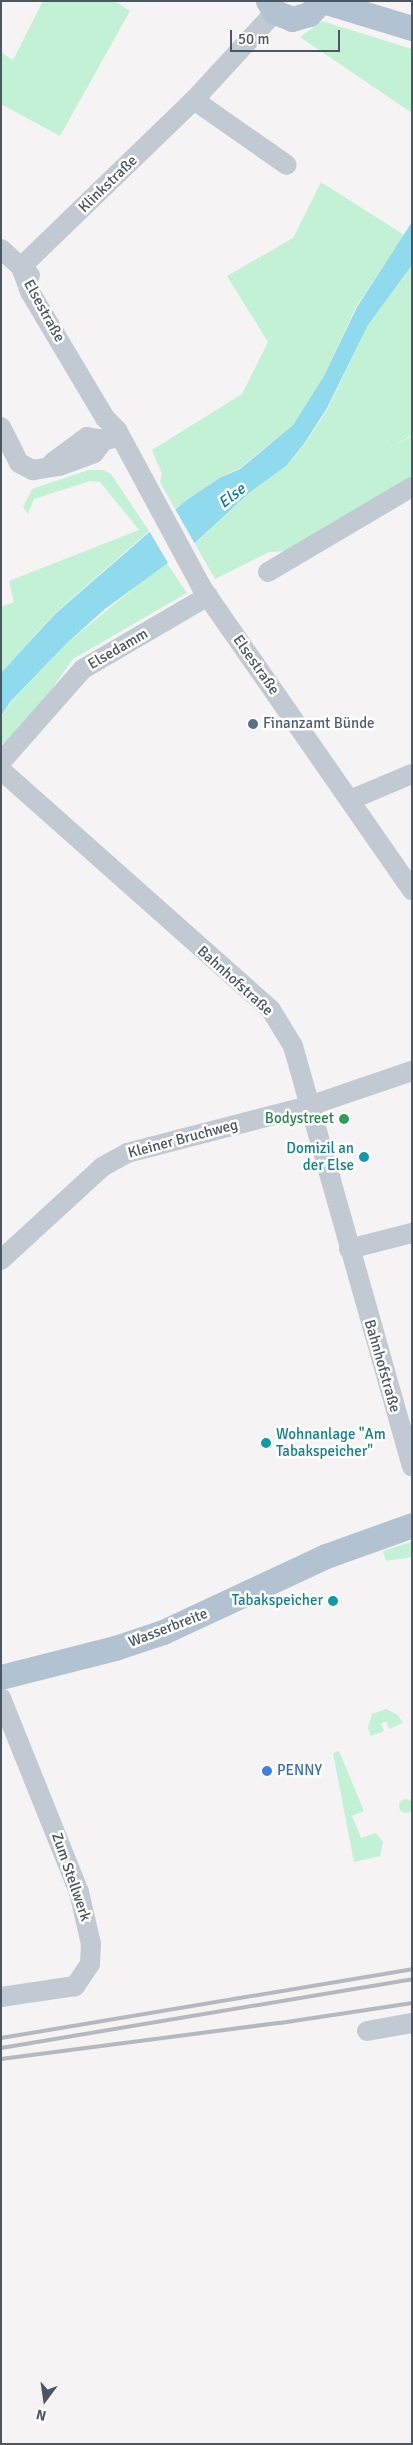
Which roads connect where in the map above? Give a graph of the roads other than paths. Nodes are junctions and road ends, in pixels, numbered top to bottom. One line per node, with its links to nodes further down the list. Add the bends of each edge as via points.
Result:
1 (322, 1): 2 (main road, via 310,14 292,19); 3 (main road)
2 (271, 6): 4 (street, Klinkstraße)
3 (412, 28)
4 (194, 100): 5 (street); 7 (street, Klinkstraße)
5 (287, 165)
6 (1, 249): 7 (street, Elsestraße)
7 (20, 267): 9 (street, Elsestraße, via 33,297)
8 (1, 428): 9 (street, via 19,463 33,470 50,466 87,437)
9 (113, 436): 12 (street, Elsestraße)
10 (412, 487): 11 (street)
11 (268, 572)
12 (208, 596): 13 (street, Elsedamm, via 83,669); 16 (street, Elsestraße)
13 (1, 762)
14 (1, 770): 19 (street, Bahnhofstraße, via 271,1010 294,1046)
15 (412, 774): 16 (street)
16 (350, 800): 17 (street, Elsestraße)
17 (412, 890)
18 (412, 1071): 19 (street, Kleiner Bruchweg)
19 (312, 1105): 21 (street, Bahnhofstraße); 22 (street, Kleiner Bruchweg, via 127,1153 102,1167)
20 (412, 1233): 21 (street)
21 (350, 1249): 23 (street, Bahnhofstraße)
22 (1, 1260)
23 (412, 1467)
24 (412, 1525): 25 (main road, Wasserbreite, via 326,1556 163,1632 98,1653)
25 (1, 1677)
26 (1, 1698): 27 (street, Zum Stellwerk, via 80,1892 91,1944 90,1964 74,1986)
27 (1, 1997)
28 (412, 2023): 29 (street)
29 (366, 2031)

